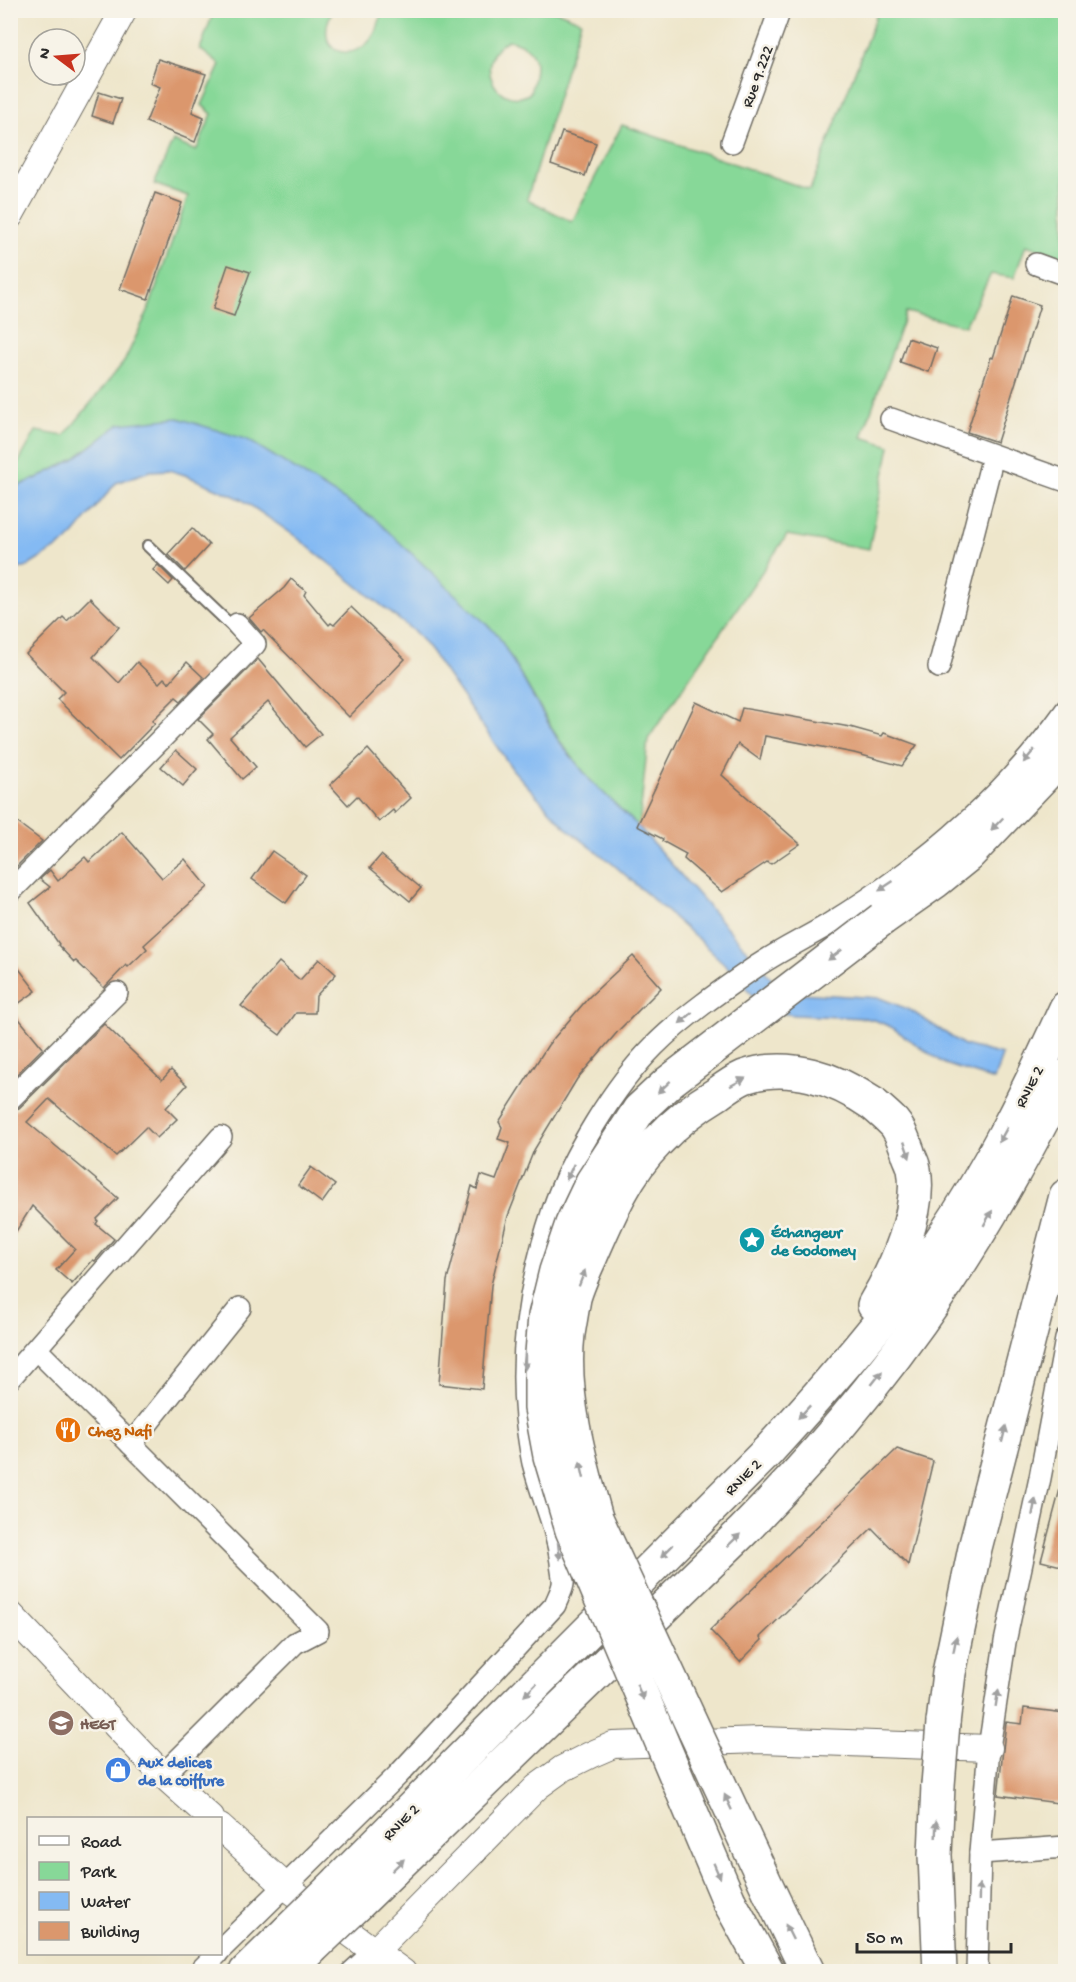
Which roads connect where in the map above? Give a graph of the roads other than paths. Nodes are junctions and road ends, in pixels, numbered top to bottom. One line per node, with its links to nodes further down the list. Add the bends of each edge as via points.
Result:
1 (780, 10): 3 (street, Rue 9.222)
2 (118, 16): 4 (street)
3 (732, 142)
4 (10, 216)
5 (1036, 264): 6 (street)
6 (1065, 275)
7 (891, 419): 8 (street)
8 (993, 456): 9 (street); 13 (street)
9 (1065, 481)
10 (148, 546): 12 (lane)
11 (237, 624): 12 (street, via 255,644)
12 (252, 646): 16 (street)
13 (939, 667)
14 (1065, 710): 36 (street, one-way to 36, via 1012,777 969,820 902,875 759,965 653,1047 594,1125 554,1209 538,1263 525,1350 526,1417 533,1462 557,1536 563,1583 555,1605 398,1775)
15 (1065, 750): 47 (highway, one-way to 47, bridge, via 967,856 669,1082 639,1110 591,1182 572,1224 545,1316 541,1407 550,1456 569,1520 729,1901)
16 (10, 892)
17 (117, 993): 20 (street)
18 (1065, 1008): 27 (highway, RNIE 2 / RNIE 2, one-way to 27, via 1013,1117 942,1239)
19 (1065, 1076): 37 (highway, RNIE 2 / RNIE 2, one-way to 19, via 743,1531 794,1479 914,1330 964,1257)
20 (10, 1099)
21 (221, 1137): 25 (street)
22 (1065, 1196): 49 (highway, one-way to 22, bridge, via 935,1855 949,1673 975,1548)
23 (240, 1308): 28 (street)
24 (1065, 1340): 30 (street, one-way to 24, via 1005,1642)
25 (37, 1350): 26 (street); 28 (street)
26 (10, 1378)
27 (833, 1380): 37 (highway, RNIE 2 / RNIE 2, one-way to 37); 48 (highway, one-way to 27, bridge, via 596,1518 572,1420 568,1373 574,1297 606,1220 629,1179 655,1144 691,1110 743,1078 770,1072 803,1073 852,1090 895,1124 914,1168 914,1201 899,1252 886,1284)
28 (131, 1444): 31 (street, via 318,1631 295,1643)
29 (10, 1614): 31 (street)
30 (989, 1748): 35 (street); 40 (street, via 761,1740 614,1746 562,1769 537,1787)
31 (163, 1775): 32 (street)
32 (210, 1817)
33 (222, 1829): 36 (street)
34 (1065, 1846): 35 (street)
35 (980, 1854): 50 (street, one-way to 35)
36 (285, 1887): 39 (street); 40 (street)
37 (347, 1894): 38 (highway, RNIE 2, bridge)
38 (301, 1939): 43 (highway, RNIE 2); 44 (highway, RNIE 2)
39 (222, 1949)
40 (374, 1952): 45 (street); 46 (street)
41 (216, 1955): 42 (street)
42 (199, 1971)
43 (246, 1971)
44 (288, 1971)
45 (352, 1971)
46 (403, 1971)
47 (768, 1971)
48 (808, 1971)
49 (940, 1971)
50 (978, 1971)

